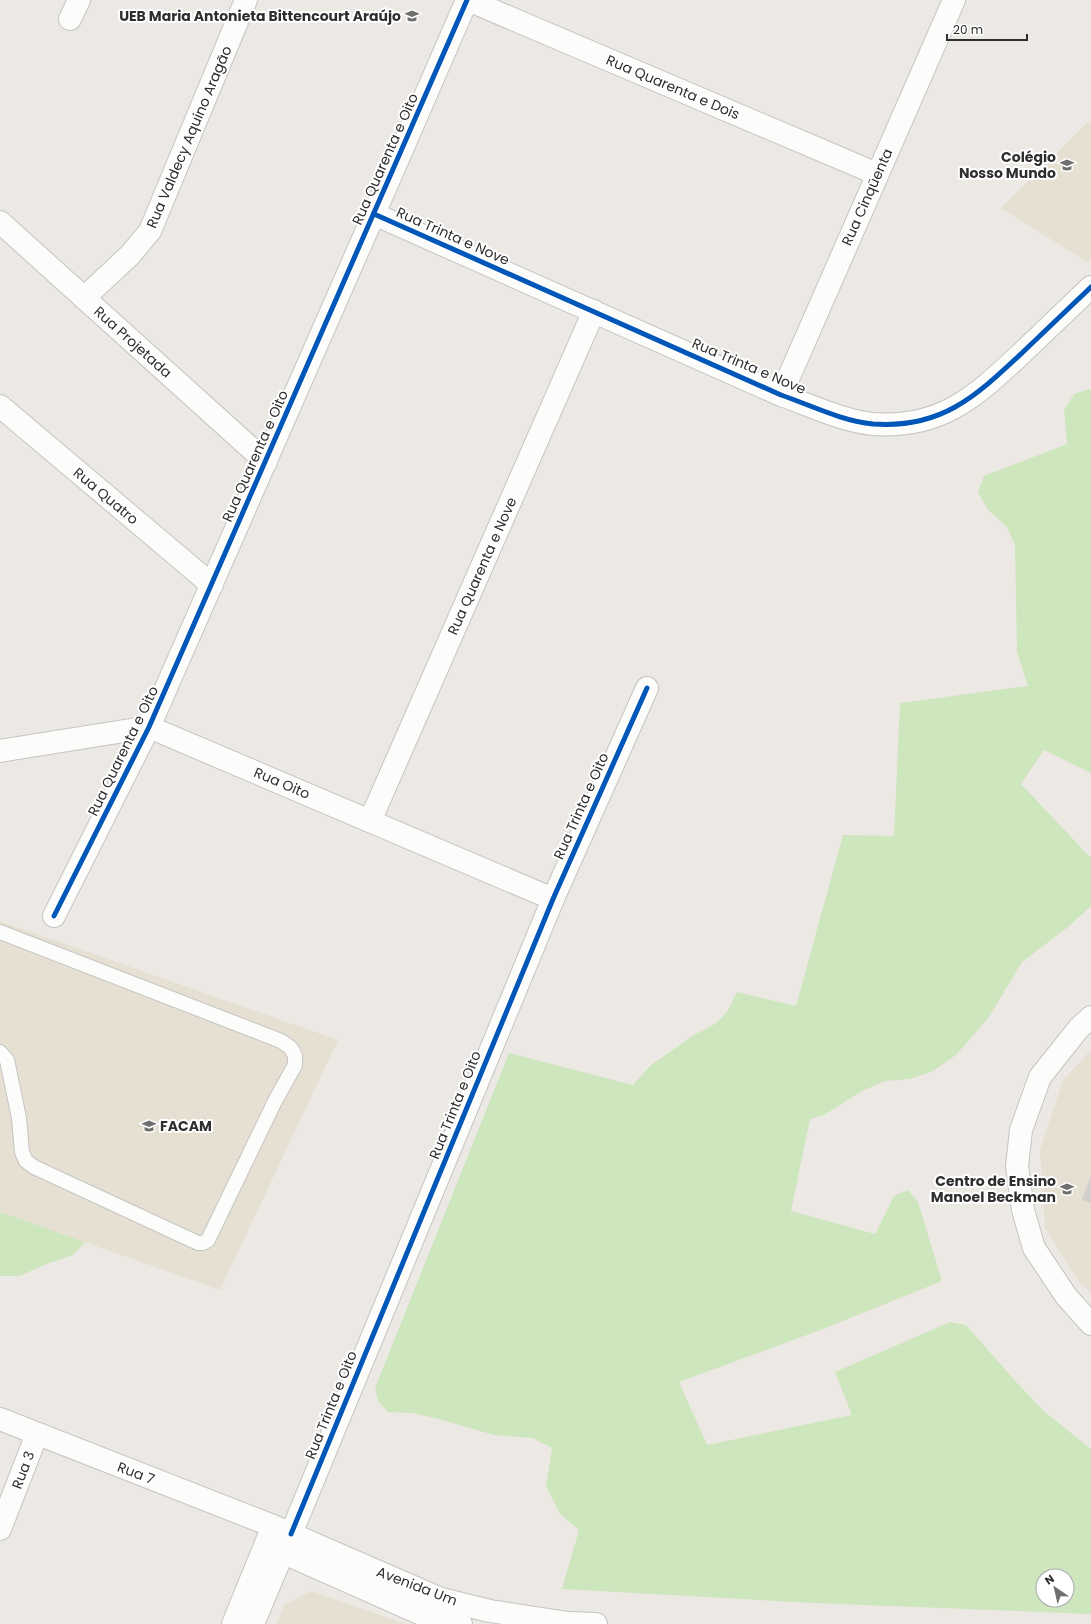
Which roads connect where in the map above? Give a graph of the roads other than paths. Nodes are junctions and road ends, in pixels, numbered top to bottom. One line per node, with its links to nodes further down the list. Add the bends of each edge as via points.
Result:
1 (246, 0): 8 (street, Rua Valdecy Aquino Aragão, via 150,231 130,255)
2 (468, 0): 4 (street, Rua Quarenta e Dois); 5 (street, Rua Quarenta e Oito)
3 (954, 0): 4 (street, Rua Cinqüenta)
4 (877, 174): 10 (street, Rua Cinqüenta)
5 (374, 214): 9 (street, Rua Trinta e Nove); 12 (street, Rua Quarenta e Oito)
6 (0, 222): 8 (street, Rua Projetada)
7 (1091, 287): 10 (street, Rua Trinta e Nove, via 989,384 948,412 931,418 910,423 872,424 850,420)
8 (84, 298): 12 (street, Rua Projetada)
9 (594, 311): 10 (street, Rua Trinta e Nove); 17 (street, Rua Quarenta e Nove)
10 (781, 395)
11 (0, 406): 13 (street, Rua Quatro)
12 (266, 462): 13 (street, Rua Quarenta e Oito)
13 (212, 585): 15 (street, Rua Quarenta e Oito)
14 (647, 688): 18 (street, Rua Trinta e Oito)
15 (149, 727): 16 (street); 17 (street, Rua Oito); 19 (street, Rua Quarenta e Oito)
16 (3, 748)
17 (370, 821): 18 (street, Rua Oito)
18 (553, 899): 27 (street, Rua Trinta e Oito)
19 (54, 916)
20 (0, 932): 22 (lane, via 281,1041 291,1048 295,1056 294,1065 208,1240 198,1243 26,1161 22,1152 19,1118 7,1060)
21 (1091, 1017): 23 (street, via 1079,1028 1040,1077 1020,1130 1017,1166 1023,1210 1034,1248 1066,1296)
22 (0, 1052)
23 (1091, 1324)
24 (0, 1419): 25 (street, Rua 7)
25 (37, 1434): 26 (street, Rua 3); 27 (street, Rua 7)
26 (0, 1529)
27 (278, 1539): 28 (street); 29 (street); 30 (street, Avenida Um, via 426,1616); 31 (street, Avenida Um, via 441,1599 490,1611 568,1623)
28 (233, 1624)
29 (254, 1624)
30 (461, 1624)
31 (596, 1624)

